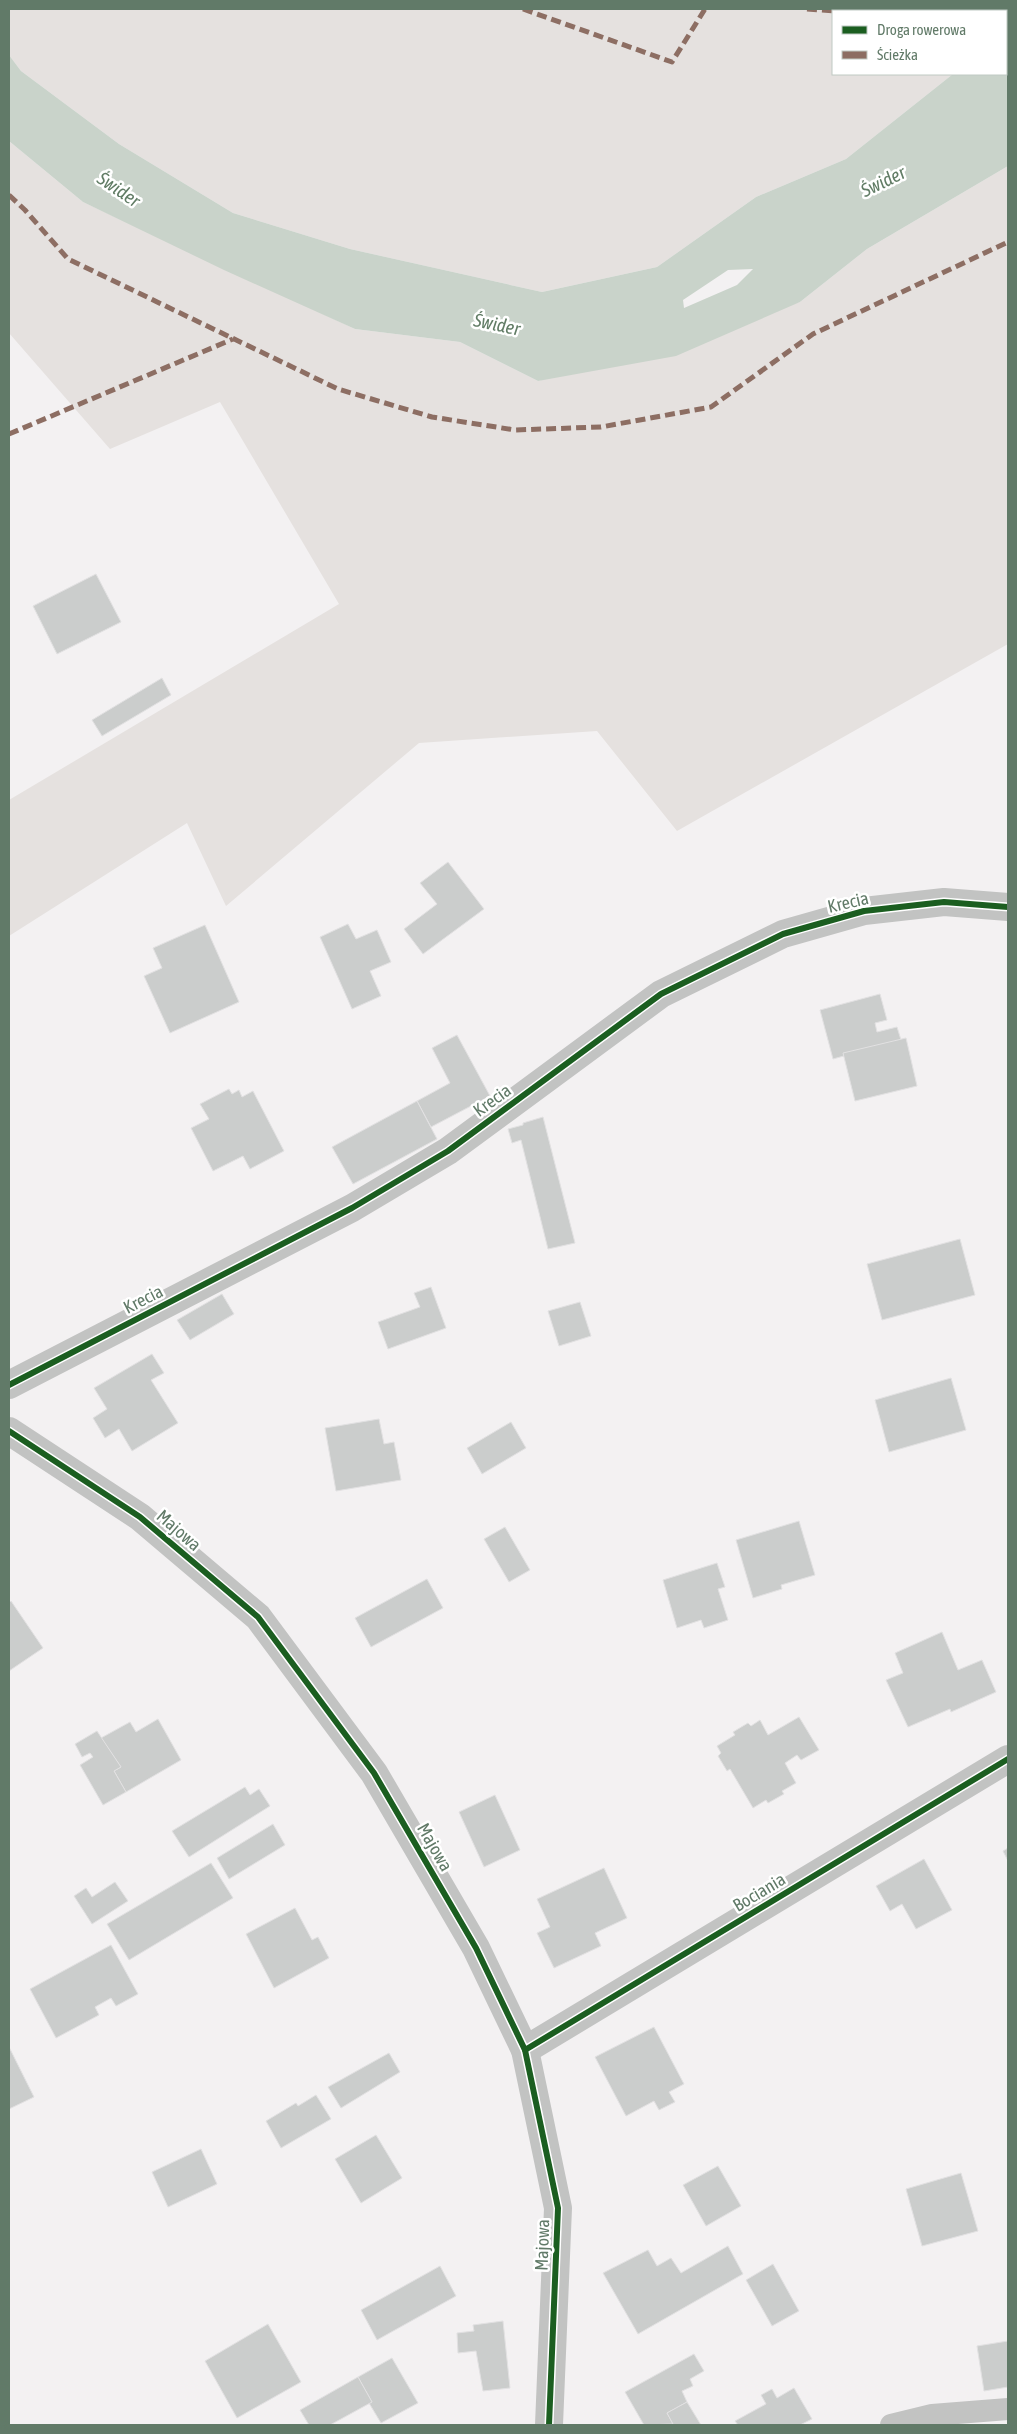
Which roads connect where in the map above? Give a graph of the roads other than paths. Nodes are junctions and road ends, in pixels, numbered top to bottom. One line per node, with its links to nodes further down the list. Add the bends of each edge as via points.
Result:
1 (1008, 907): 2 (street, Krecia, via 944,902 864,911 783,934 661,994 448,1151 352,1208)
2 (9, 1385)
3 (9, 1431): 5 (street, Majowa, via 140,1517 258,1617 374,1773 476,1948)
4 (1008, 1759): 5 (street, Bociania)
5 (525, 2050): 7 (street, Majowa, via 558,2208)
6 (1008, 2408): 8 (lane, via 932,2415)
7 (549, 2425)
8 (891, 2425)

